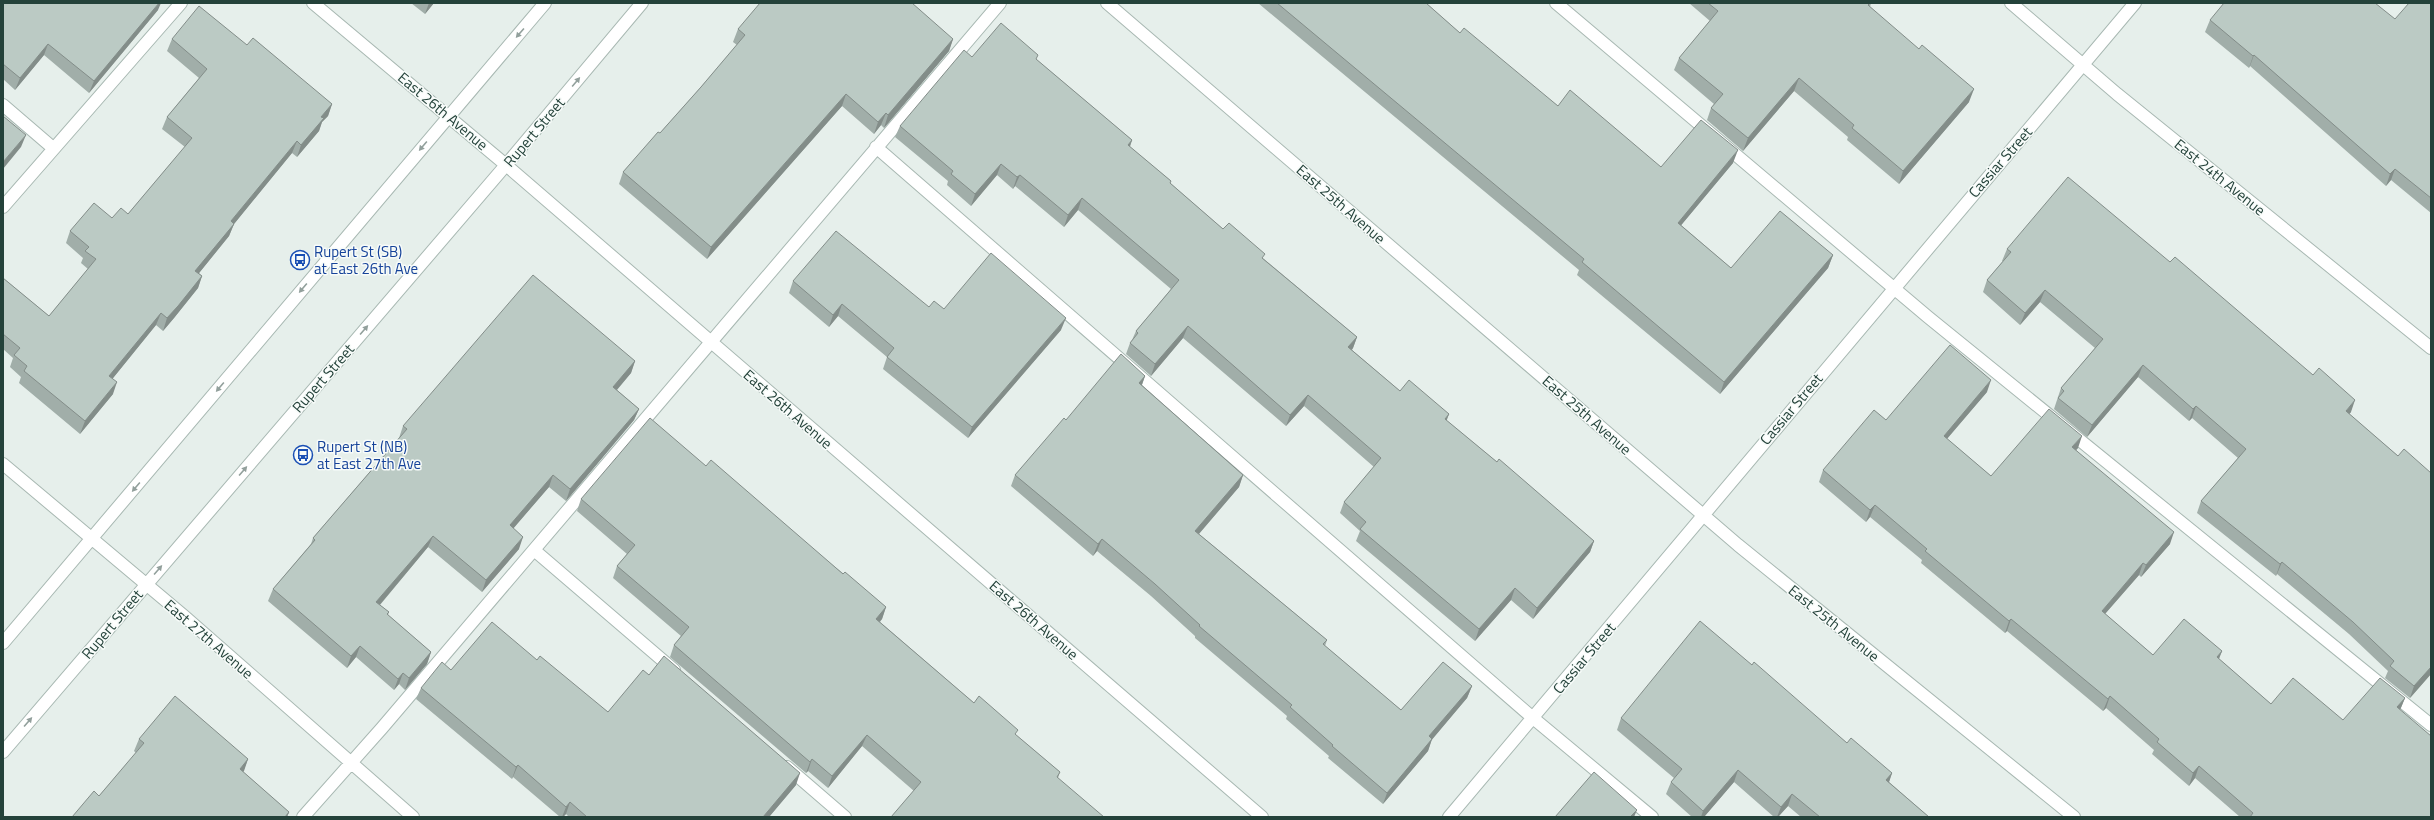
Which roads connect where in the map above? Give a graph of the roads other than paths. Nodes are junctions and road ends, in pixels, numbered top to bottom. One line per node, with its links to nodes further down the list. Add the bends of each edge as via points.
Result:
1 (181, 3): 14 (street)
2 (313, 3): 12 (street, East 26th Avenue)
3 (545, 3): 12 (street, one-way to 12)
4 (642, 3): 15 (street, Rupert Street, one-way to 4)
5 (1000, 3): 13 (street)
6 (1107, 3): 21 (street, East 25th Avenue)
7 (1556, 3): 17 (street)
8 (2011, 3): 10 (street, East 24th Avenue)
9 (2135, 3): 10 (street, Cassiar Street)
10 (2083, 65): 17 (street, Cassiar Street); 19 (street, East 24th Avenue)
11 (3, 105): 14 (street)
12 (448, 116): 15 (street, East 26th Avenue); 22 (street, one-way to 22)
13 (876, 147): 18 (street); 27 (street)
14 (53, 148): 16 (street)
15 (506, 165): 18 (street, East 26th Avenue); 24 (street, Rupert Street, one-way to 15)
16 (3, 207)
17 (1893, 287): 21 (street, Cassiar Street); 28 (street)
18 (710, 342): 23 (street); 35 (street, East 26th Avenue)
19 (2431, 348)
20 (3, 464): 22 (street, East 27th Avenue)
21 (1703, 515): 27 (street, Cassiar Street); 38 (street, East 25th Avenue)
22 (92, 539): 24 (street, East 27th Avenue); 25 (street)
23 (534, 550): 26 (street); 31 (street)
24 (146, 584): 29 (street, Rupert Street, one-way to 24); 31 (street, East 27th Avenue)
25 (3, 643)
26 (683, 678)
27 (1533, 718): 36 (street, Cassiar Street); 37 (street)
28 (2431, 725)
29 (3, 752)
30 (779, 760): 34 (street)
31 (350, 763): 32 (street); 33 (street, East 27th Avenue)
32 (303, 817)
33 (413, 817)
34 (845, 817)
35 (1262, 817)
36 (1449, 817)
37 (1652, 817)
38 (2074, 817)

